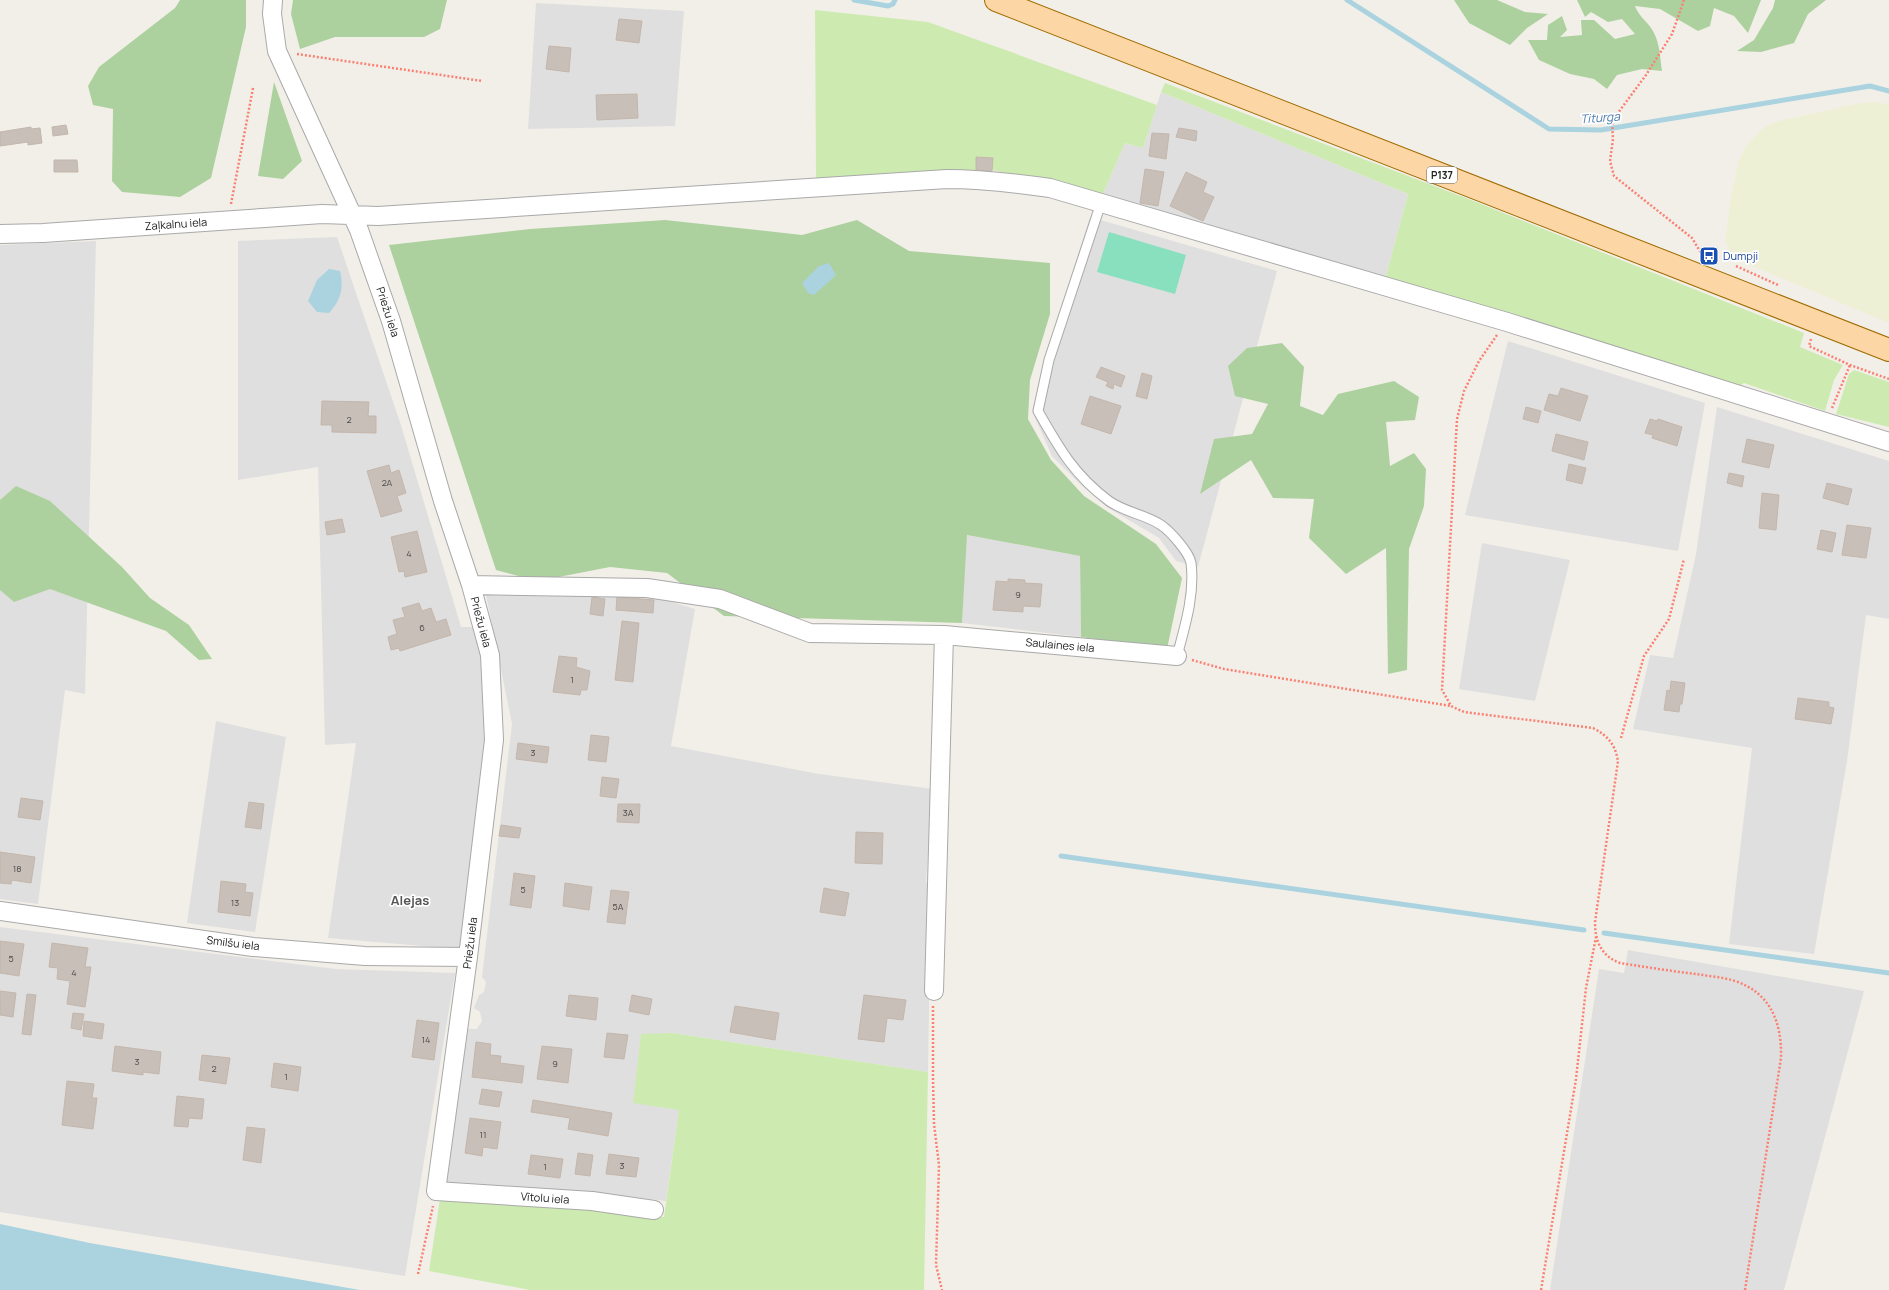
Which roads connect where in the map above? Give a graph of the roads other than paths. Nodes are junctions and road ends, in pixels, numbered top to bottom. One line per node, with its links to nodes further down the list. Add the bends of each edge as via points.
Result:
1 (273, 0): 4 (street, Priežu iela, via 272,14 278,51)
2 (996, 0): 6 (main road, P137)
3 (1101, 203): 4 (street, Zaļkalnu iela, via 1050,188 1014,182 947,179 378,216); 7 (street, Zaļkalnu iela, via 1507,322); 10 (lane, via 1049,360 1038,412 1063,456 1085,482 1110,502 1161,524 1178,541 1190,562 1190,605)
4 (352, 215): 5 (street, Zaļkalnu iela, via 322,214); 8 (street, Priežu iela, via 391,321 443,501)
5 (0, 234)
6 (1889, 350)
7 (1889, 442)
8 (471, 585): 9 (street, Saulaines iela, via 647,588 720,599 810,633); 12 (street, Priežu iela, via 490,655 494,740)
9 (944, 635): 10 (street, Saulaines iela); 13 (street)
10 (1177, 656)
11 (0, 911): 12 (street, Smilšu iela, via 253,946 365,956)
12 (468, 957): 14 (street, Priežu iela)
13 (934, 991)
14 (436, 1191): 15 (street, Vītolu iela, via 592,1201)
15 (654, 1210)

